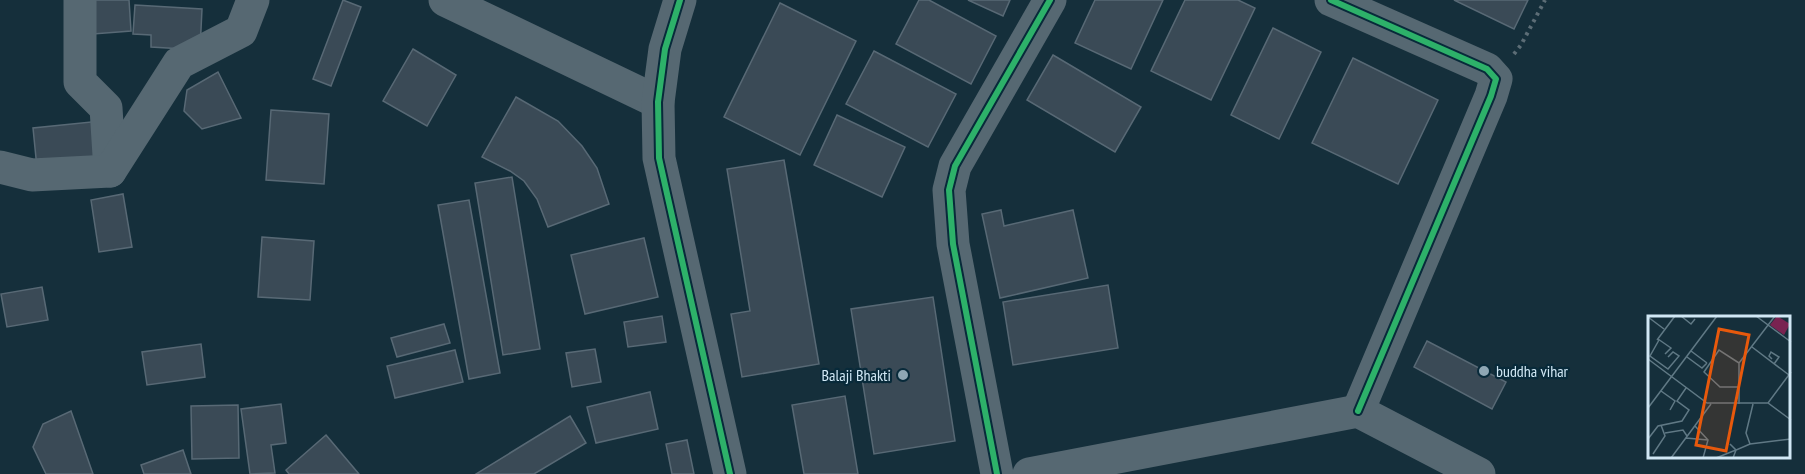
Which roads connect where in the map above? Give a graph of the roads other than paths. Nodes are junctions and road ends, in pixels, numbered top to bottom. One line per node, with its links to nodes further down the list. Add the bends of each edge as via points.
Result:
1 (80, 0): 9 (street, via 80,82 106,108)
2 (253, 0): 9 (street, via 240,31 179,63)
3 (445, 0): 7 (street)
4 (680, 0): 7 (street, via 665,50)
5 (1050, 0): 12 (street, via 955,166 949,190 953,244)
6 (1331, 0): 10 (street, via 1487,69 1496,84)
7 (658, 102): 11 (street, via 659,158)
8 (0, 167): 9 (street, via 32,175)
9 (110, 171)
10 (1358, 411): 13 (street); 14 (street)
11 (730, 474)
12 (997, 474)
13 (1029, 474)
14 (1479, 474)

